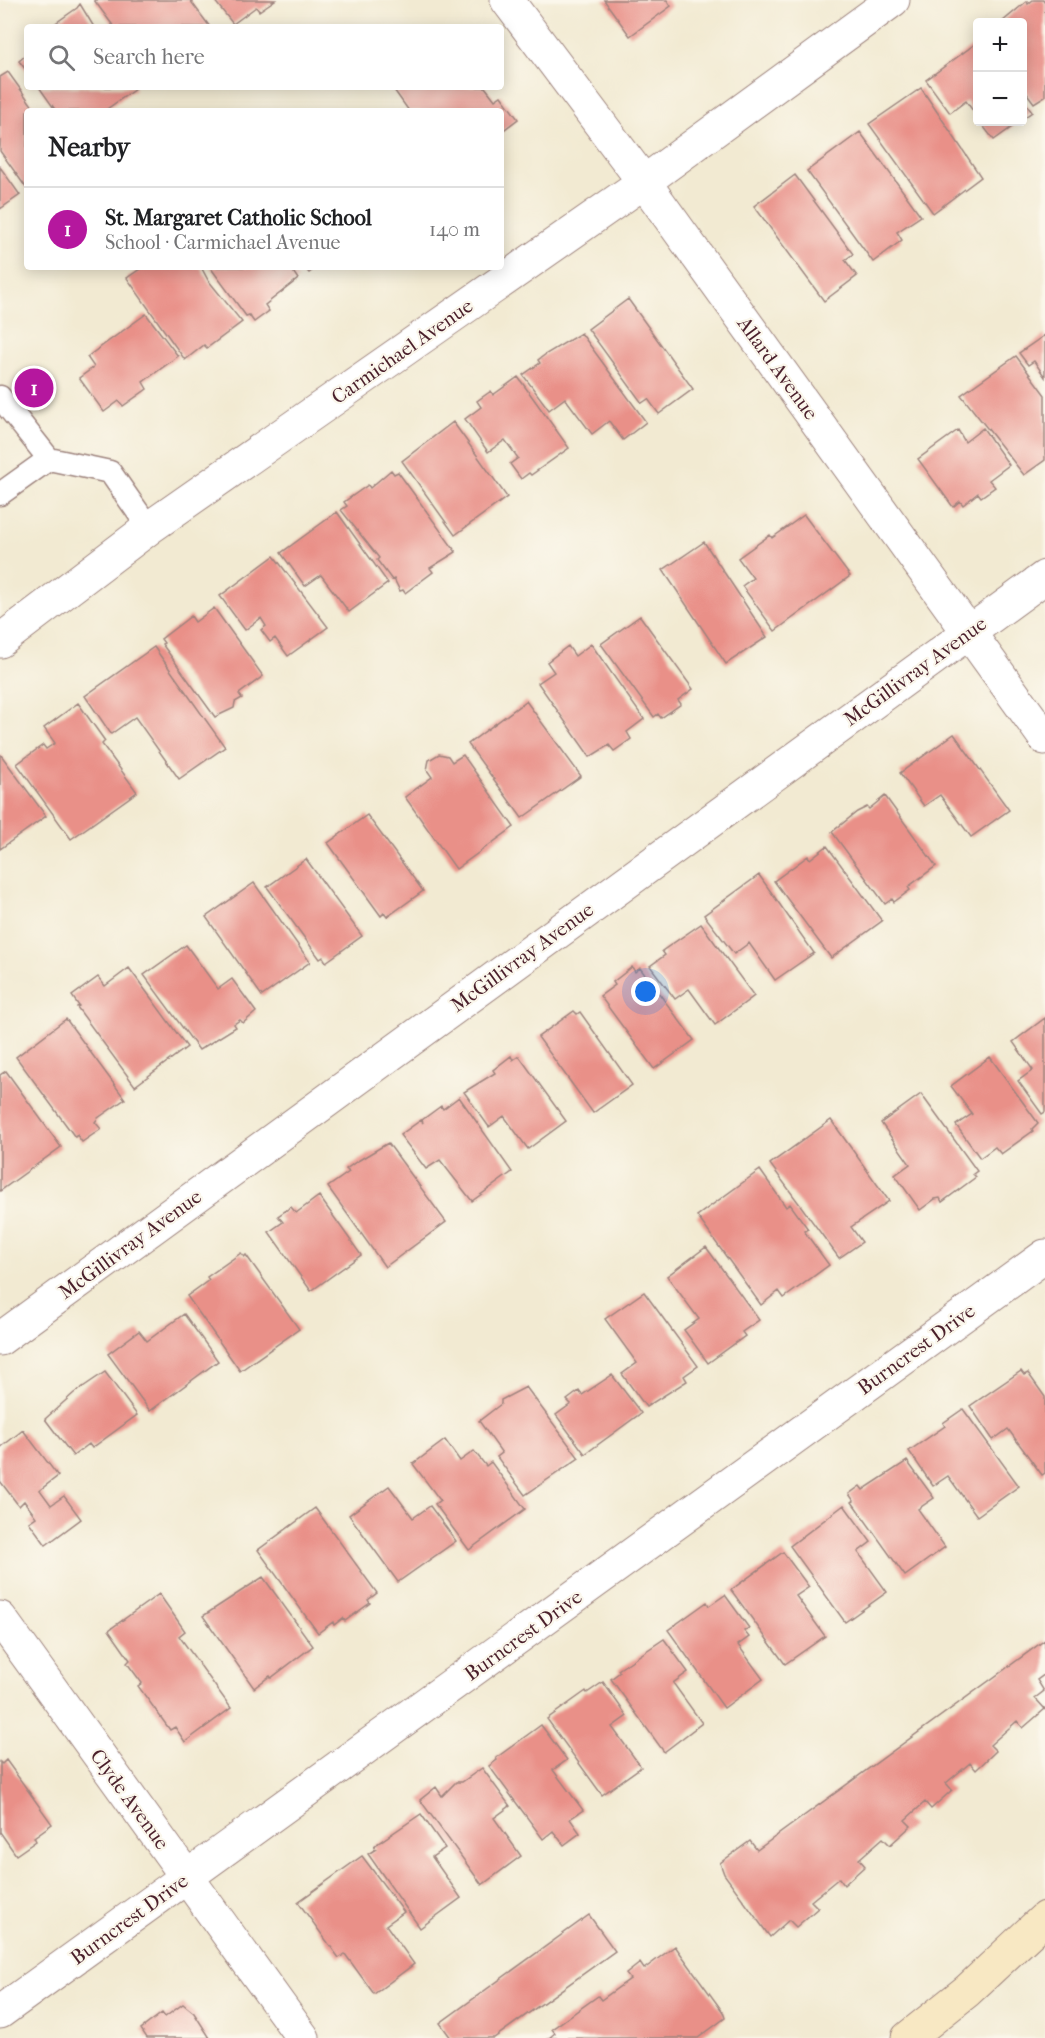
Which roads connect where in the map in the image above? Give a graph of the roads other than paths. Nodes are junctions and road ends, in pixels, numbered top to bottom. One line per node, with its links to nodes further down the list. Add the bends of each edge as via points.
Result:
1 (507, 0): 3 (street, Allard Avenue)
2 (893, 0): 3 (street, Carmichael Avenue)
3 (644, 182): 7 (street, Carmichael Avenue); 9 (street, Allard Avenue)
4 (0, 397): 5 (lane)
5 (48, 459): 6 (lane); 7 (lane, via 110,472)
6 (0, 494)
7 (149, 528): 10 (street, Carmichael Avenue)
8 (1045, 577): 9 (street, McGillivray Avenue)
9 (969, 633): 11 (street, Allard Avenue); 13 (street, McGillivray Avenue)
10 (0, 641)
11 (1045, 738)
12 (1045, 1256): 15 (street, Burncrest Drive)
13 (0, 1339)
14 (0, 1618): 15 (street, Clyde Avenue)
15 (187, 1878): 17 (street, Burncrest Drive); 18 (street, Clyde Avenue)
16 (1045, 1918): 19 (main road, via 967,1991)
17 (0, 2012)
18 (303, 2038)
19 (908, 2038)

